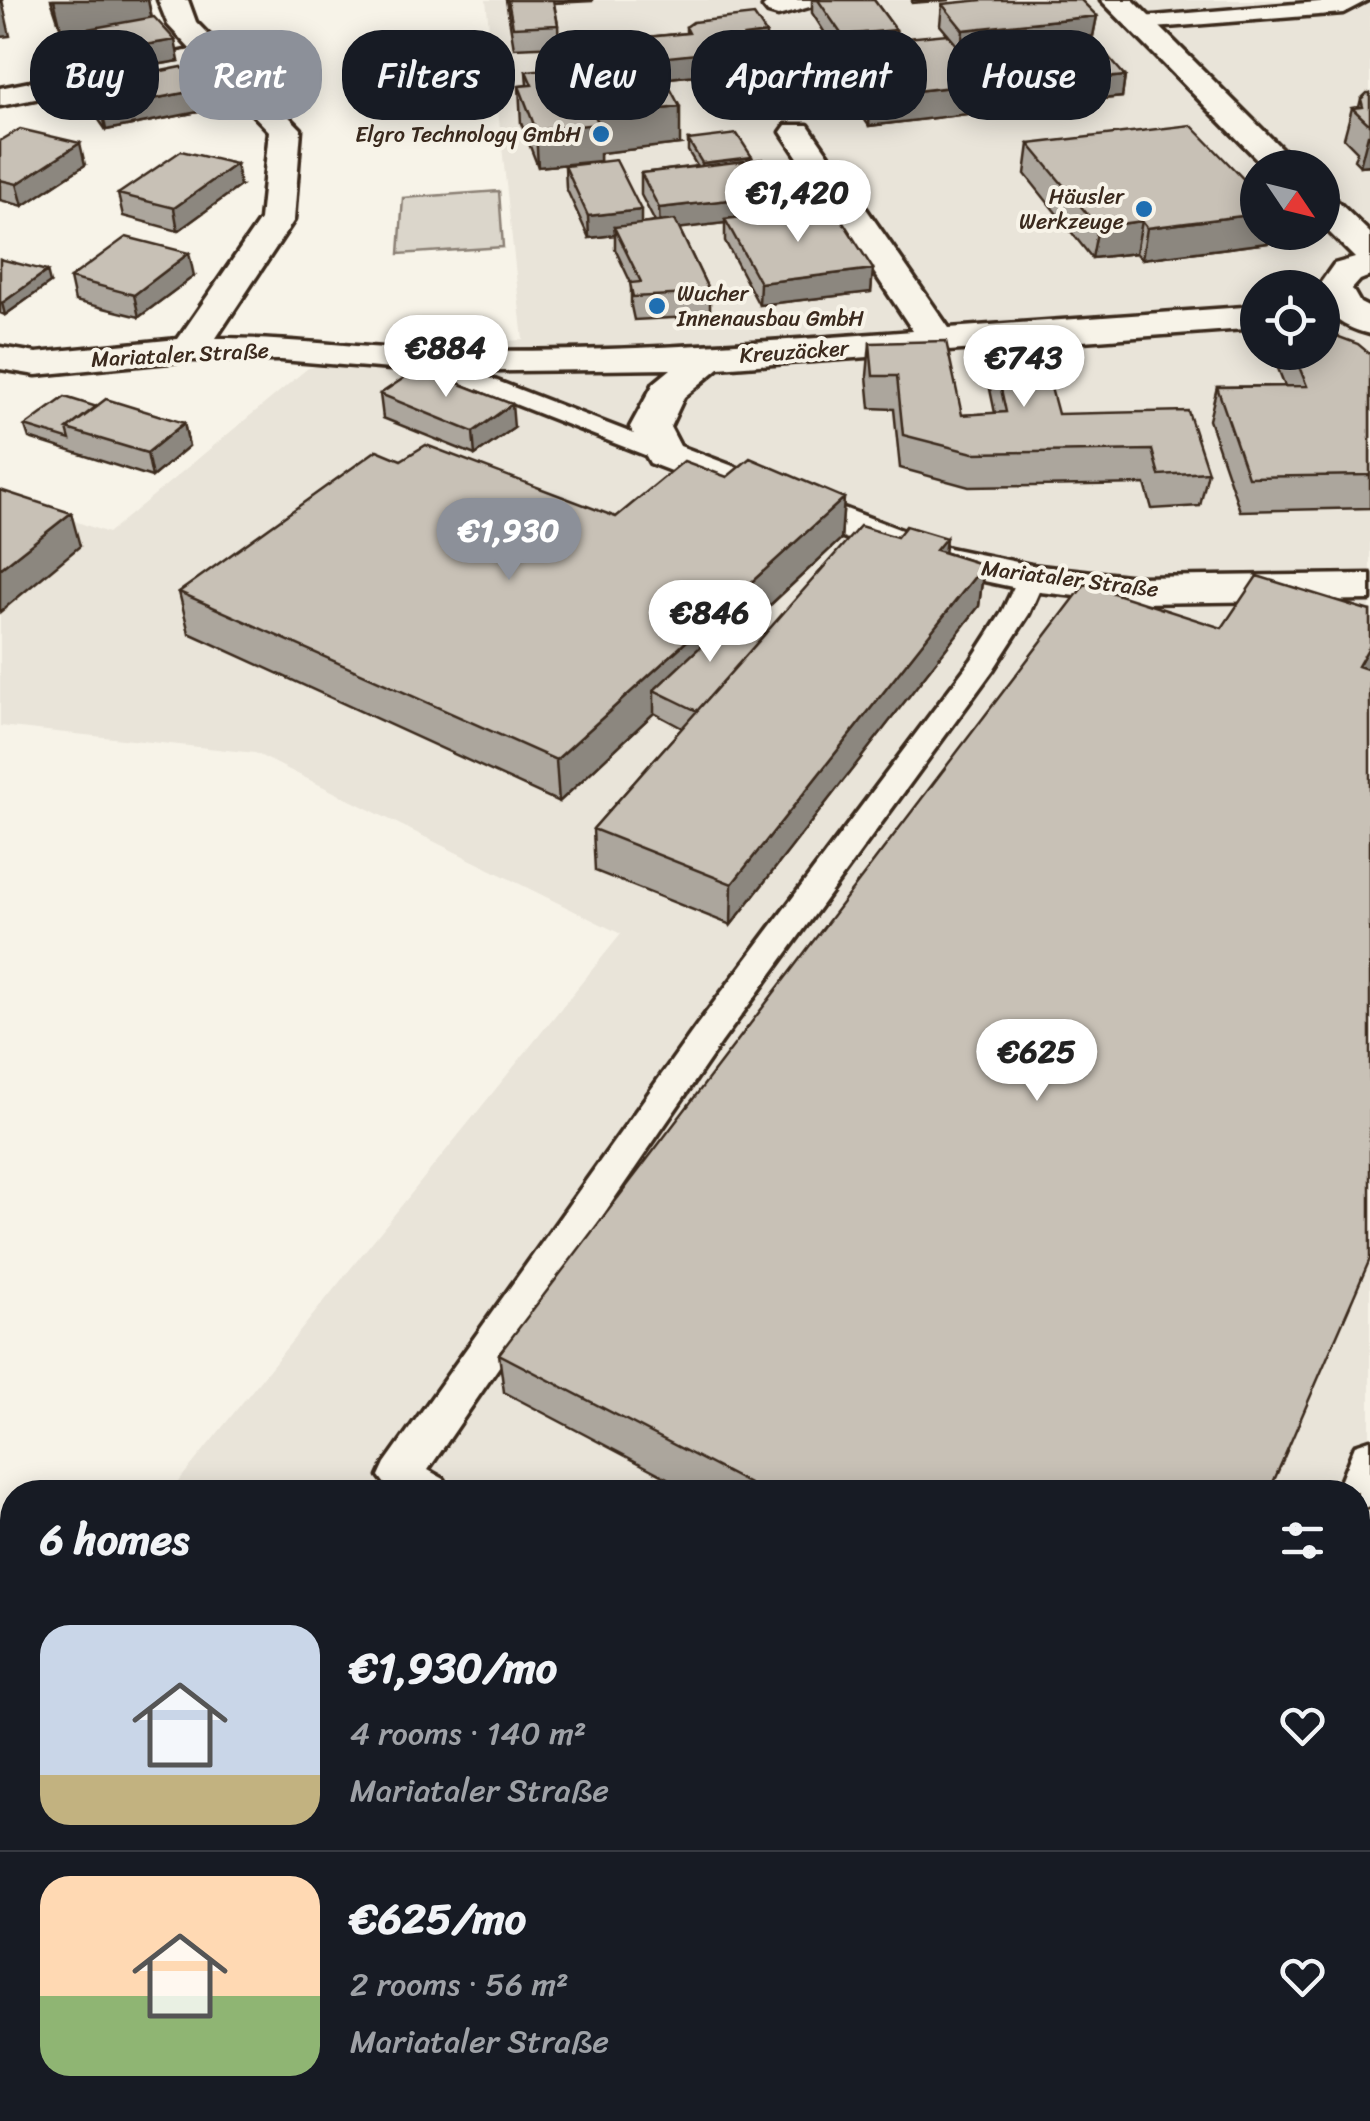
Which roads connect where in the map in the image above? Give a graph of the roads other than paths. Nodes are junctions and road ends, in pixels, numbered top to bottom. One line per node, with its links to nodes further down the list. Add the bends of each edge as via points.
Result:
1 (173, 0): 5 (street)
2 (1116, 0): 4 (street)
3 (1359, 0): 4 (lane, via 1343,7)
4 (1142, 23): 10 (street)
5 (188, 30)
6 (179, 63): 7 (street)
7 (0, 97)
8 (276, 120): 17 (street, via 285,129 277,220)
9 (797, 132): 16 (street)
10 (1267, 150)
11 (1340, 223): 12 (street)
12 (1370, 253)
13 (1370, 265): 14 (street, via 1338,280 1334,289)
14 (1346, 315)
15 (1240, 318): 16 (street, Kreuzäcker)
16 (938, 340): 18 (street, Kreuzäcker)
17 (190, 349): 19 (street, Mariataler Straße, via 36,364); 20 (street, Mariataler Straße)
18 (709, 357): 20 (street, Mariataler Straße); 21 (street, via 668,391 650,427)
19 (0, 358)
20 (427, 361): 21 (lane)
21 (664, 454): 22 (street, Mariataler Straße, via 938,559)
22 (1032, 578): 23 (street, Mariataler Straße, via 1137,590); 24 (lane, via 983,664 709,1034 400,1476)
23 (1370, 587)
24 (408, 1480)

